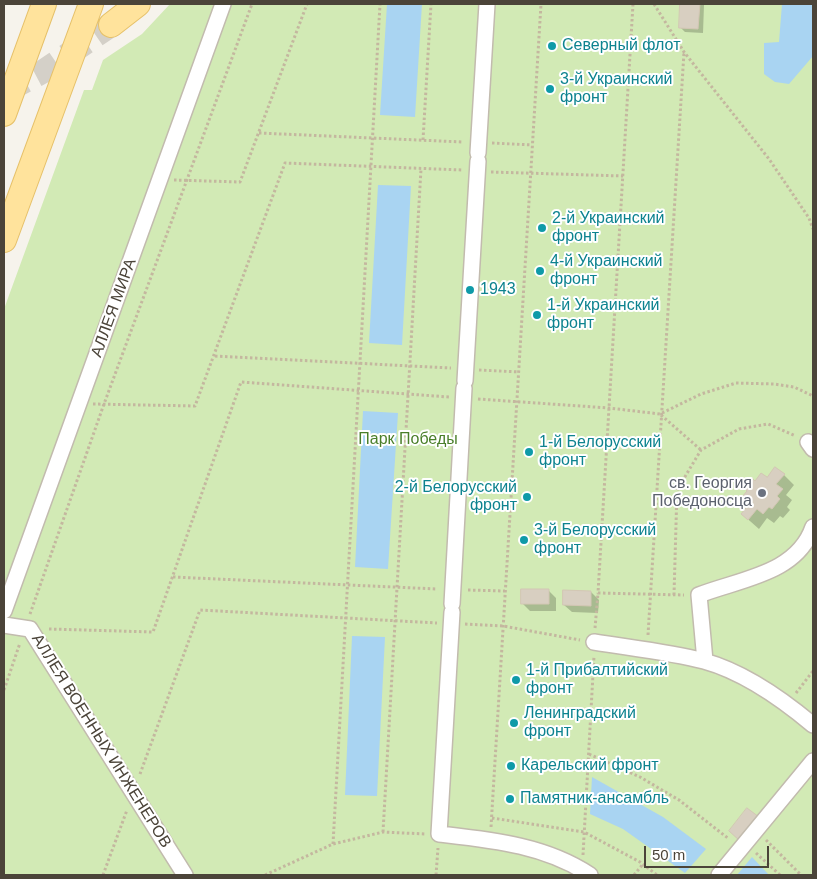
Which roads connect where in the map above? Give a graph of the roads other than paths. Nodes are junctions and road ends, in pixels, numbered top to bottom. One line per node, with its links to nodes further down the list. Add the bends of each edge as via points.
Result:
1 (44, 4): 7 (main road)
2 (91, 4): 8 (main road)
3 (138, 4): 6 (main road)
4 (224, 4): 10 (street, АЛЛЕЯ МИРА)
5 (487, 4): 16 (street, via 439,834 527,847)
6 (111, 25)
7 (4, 114)
8 (4, 240)
9 (813, 527): 13 (street, via 791,561 764,574 700,595)
10 (4, 611)
11 (4, 625): 17 (street, АЛЛЕЯ ВОЕННЫХ ИНЖЕНЕРОВ, via 28,629)
12 (594, 642): 13 (street)
13 (705, 661): 14 (street, via 738,675 787,703)
14 (813, 725)
15 (813, 761): 18 (street)
16 (586, 873)
17 (185, 875)
18 (719, 875)

